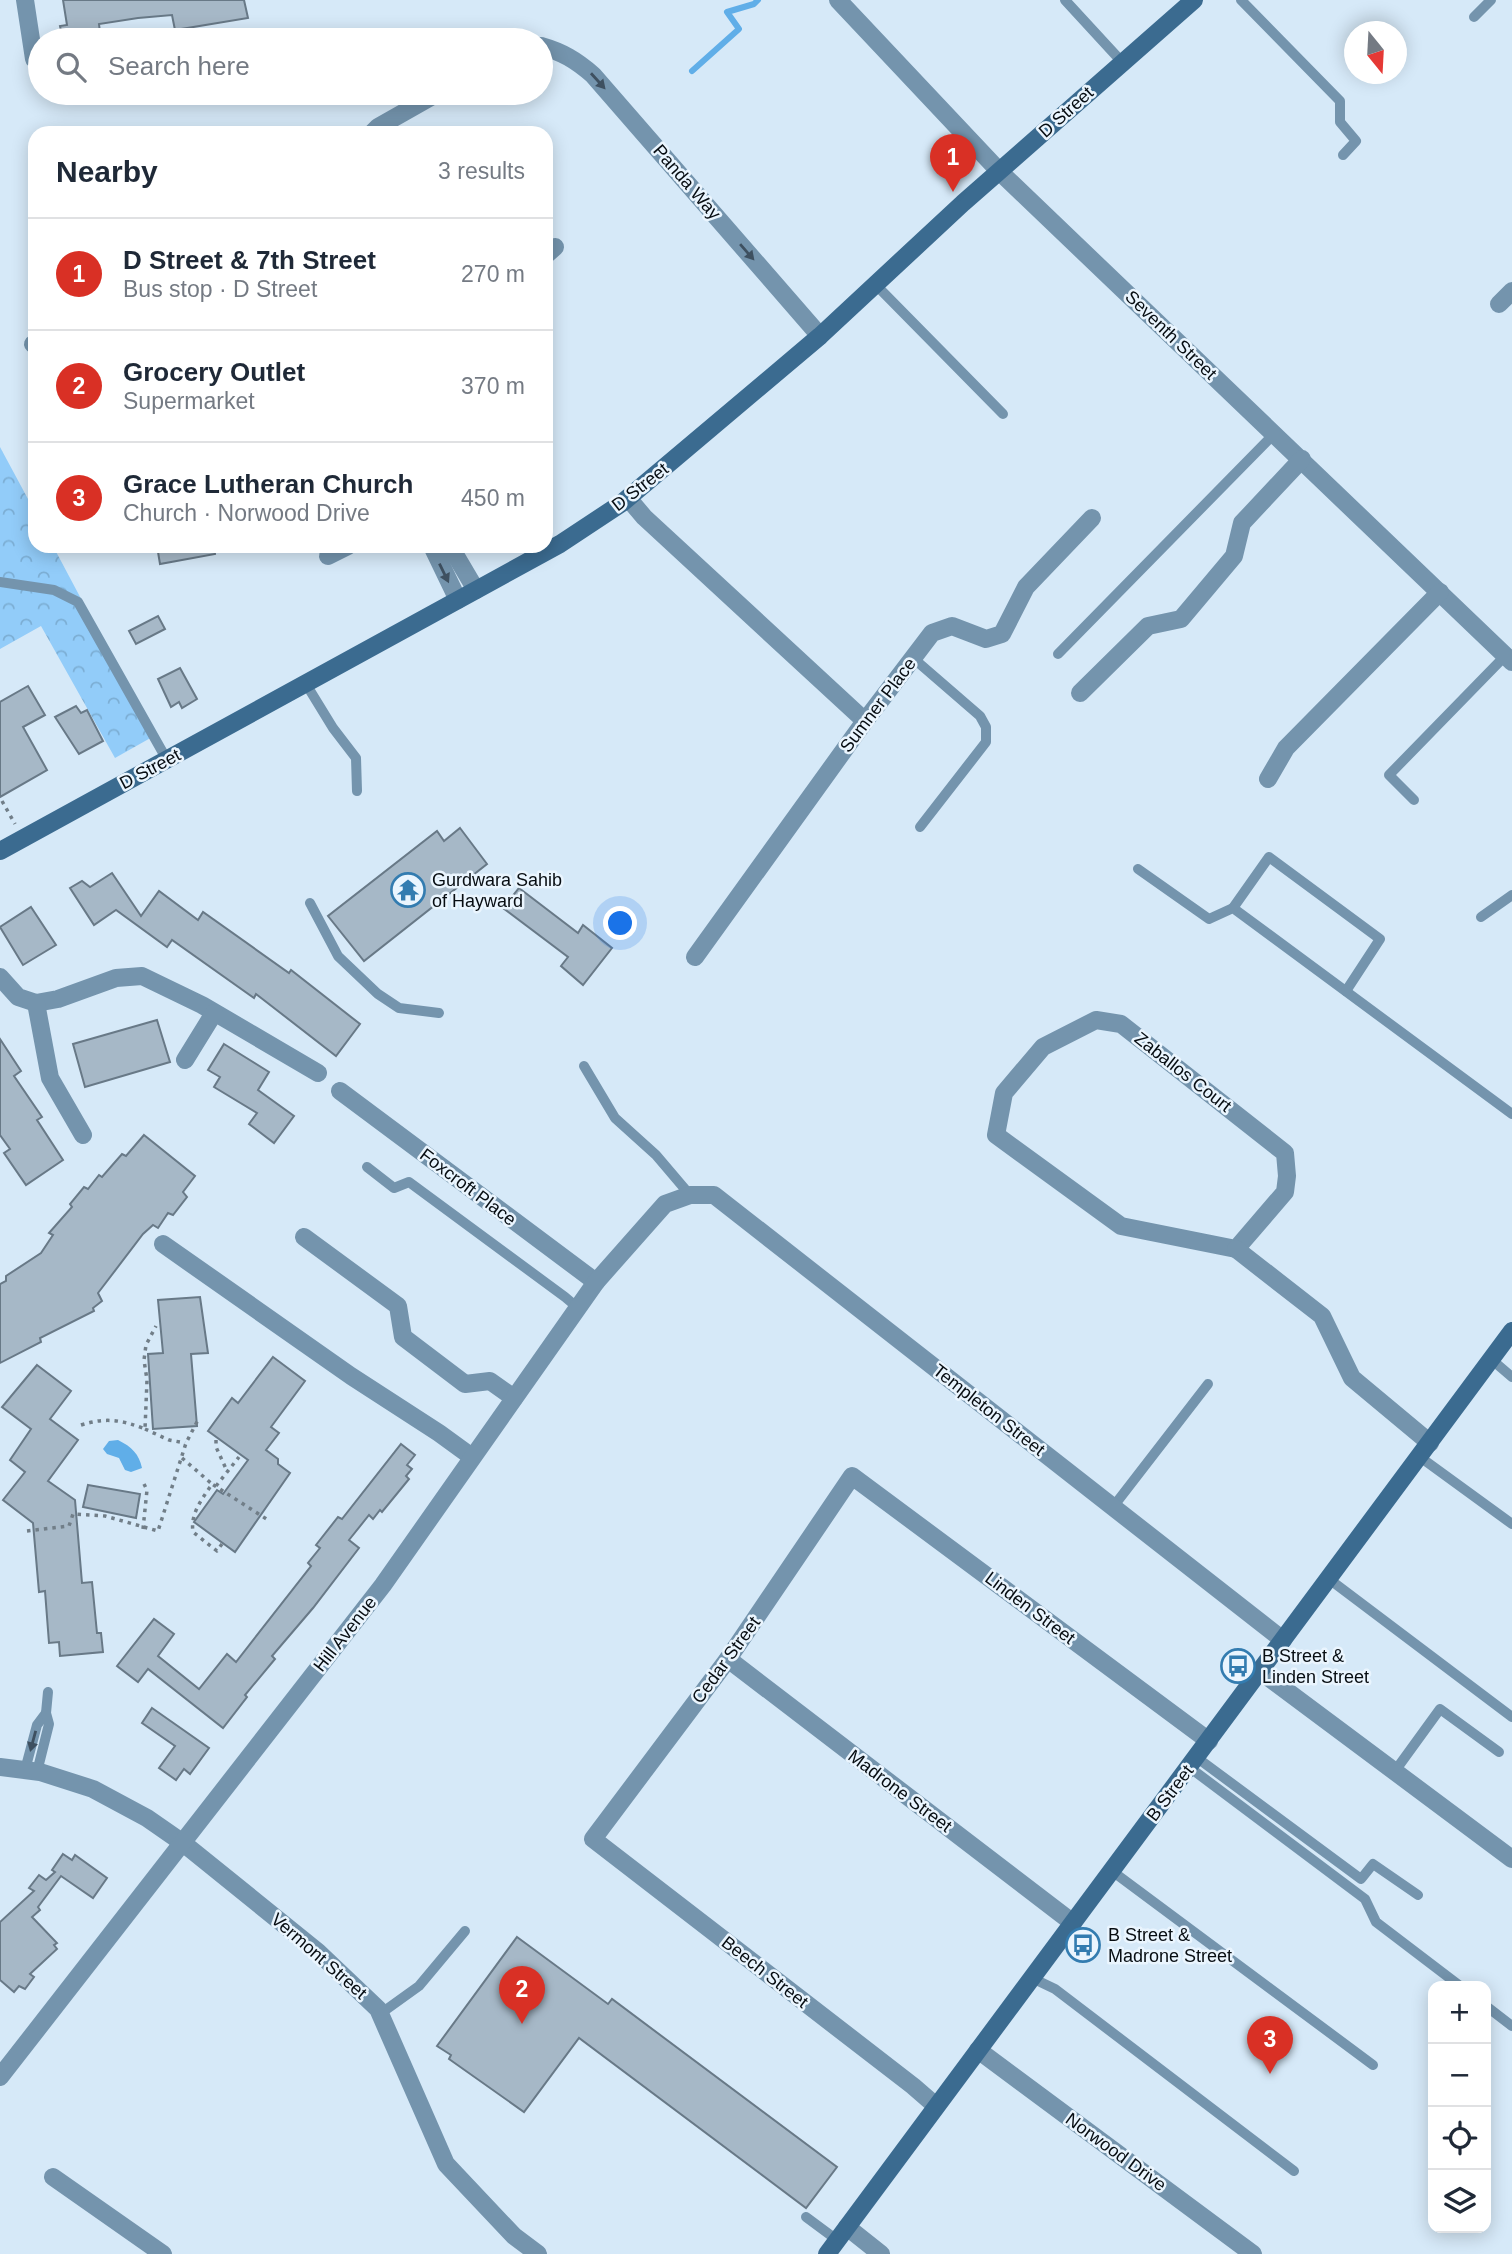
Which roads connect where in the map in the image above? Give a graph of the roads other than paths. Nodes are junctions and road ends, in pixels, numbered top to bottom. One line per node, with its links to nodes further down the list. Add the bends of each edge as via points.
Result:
1 (25, 0): 8 (street)
2 (838, 0): 14 (street, Seventh Street)
3 (1065, 0): 10 (lane)
4 (1194, 0): 10 (main road, D Street)
5 (1241, 0): 13 (lane, via 1340,101 1340,122 1356,141)
6 (1491, 0): 7 (lane)
7 (1474, 18)
8 (29, 28)
9 (553, 49): 18 (street, Panda Way, one-way to 18, via 593,75)
10 (1122, 62): 14 (main road, D Street)
11 (417, 105): 12 (street)
12 (380, 126)
13 (1343, 155)
14 (1000, 172): 15 (main road, D Street); 20 (street, Seventh Street)
15 (875, 284): 18 (main road, D Street); 19 (lane)
16 (1512, 291): 17 (street)
17 (1499, 304)
18 (820, 336): 22 (main road, D Street)
19 (1003, 414)
20 (1275, 433): 21 (street, Seventh Street); 34 (lane)
21 (1301, 459): 32 (street, Seventh Street); 38 (street, via 1242,523 1234,556 1181,619 1148,626)
22 (628, 498): 24 (main road, D Street); 39 (street)
23 (1092, 517): 35 (street, Sumner Place, via 1026,587 1002,634 986,639 952,626 932,634)
24 (553, 548)
25 (334, 553): 29 (street)
26 (435, 553): 33 (street, one-way to 33)
27 (454, 553): 31 (street)
28 (543, 553): 31 (main road, D Street)
29 (328, 556)
30 (0, 582): 40 (lane, via 54,590 78,602)
31 (475, 590): 33 (main road, D Street)
32 (1440, 592): 36 (street, Seventh Street); 41 (street, via 1286,748)
33 (458, 600): 37 (main road, D Street)
34 (1058, 654)
35 (913, 658): 39 (street, Sumner Place); 44 (lane, via 980,716 987,734 986,742)
36 (1509, 659): 43 (lane, via 1389,775)
37 (306, 684): 40 (main road, D Street); 42 (lane, via 356,758)
38 (1080, 693)
39 (865, 721): 51 (street, Sumner Place)
40 (167, 760): 45 (main road, D Street)
41 (1268, 779)
42 (357, 791)
43 (1414, 800)
44 (920, 827)
45 (0, 852)
46 (1138, 869): 49 (lane, via 1209,919)
47 (1512, 895): 50 (lane)
48 (310, 903): 56 (lane, via 338,956 378,994 398,1008)
49 (1233, 908): 53 (lane); 53 (lane, via 1269,857 1380,939)
50 (1481, 917)
51 (695, 957)
52 (0, 977): 54 (street, via 18,997)
53 (1346, 991): 61 (lane)
54 (36, 1003): 55 (street, via 117,978 142,976); 62 (street, via 50,1078)
55 (214, 1013): 57 (street); 59 (street)
56 (439, 1013)
57 (185, 1060)
58 (584, 1066): 64 (lane, via 615,1118 656,1155)
59 (318, 1073)
60 (340, 1091): 68 (street, Foxcroft Place)
61 (1512, 1114)
62 (83, 1135)
63 (367, 1167): 69 (lane, via 394,1188 409,1182)
64 (690, 1195): 68 (street, Hill Avenue, via 665,1204); 78 (street, Templeton Street, via 714,1195)
65 (304, 1237): 74 (street, via 398,1306 403,1337 465,1384 491,1381)
66 (163, 1244): 76 (street)
67 (1236, 1250): 67 (street, Zaballos Court, via 1121,1226 996,1135 1004,1093 1043,1047 1096,1020 1121,1024 1285,1153 1285,1192); 75 (street, Zaballos Court, via 1322,1316 1352,1378)
68 (596, 1282): 69 (street, Hill Avenue)
69 (578, 1308): 74 (street, Hill Avenue)
70 (1512, 1331): 71 (main road, B Street)
71 (1491, 1359): 72 (lane); 75 (main road, B Street)
72 (1512, 1377)
73 (1208, 1384): 78 (lane)
74 (514, 1398): 76 (street, Hill Avenue)
75 (1425, 1450): 79 (lane); 80 (main road, B Street)
76 (472, 1457): 93 (street, Hill Avenue, via 383,1585)
77 (852, 1476): 82 (street, Cedar Street); 86 (street, Linden Street)
78 (1113, 1507): 81 (street, Templeton Street)
79 (1512, 1524)
80 (1329, 1579): 81 (main road, B Street); 85 (lane)
81 (1283, 1640): 83 (main road, B Street)
82 (728, 1659): 92 (street, Cedar Street); 97 (street, Madrone Street)
83 (1260, 1671): 86 (main road, B Street); 91 (street)
84 (48, 1692): 90 (lane, via 46,1713 37,1725)
85 (1512, 1717)
86 (1209, 1741): 88 (main road, B Street)
87 (1499, 1752): 91 (lane, via 1440,1709)
88 (1193, 1762): 95 (main road, B Street); 96 (lane, via 1361,1879 1373,1864); 100 (lane, via 1365,1899 1376,1922)
89 (0, 1767): 90 (street, Vermont Street)
90 (31, 1771): 93 (street, Vermont Street, via 93,1790)
91 (1395, 1771): 94 (street)
92 (593, 1839): 107 (street, Beech Street)
93 (183, 1843): 102 (street, Vermont Street, via 318,1952); 106 (street, Hill Avenue)
94 (1512, 1859)
95 (1112, 1871): 97 (main road, B Street); 105 (lane)
96 (1418, 1895)
97 (1073, 1923): 99 (main road, B Street)
98 (465, 1931): 102 (lane, via 419,1986)
99 (1032, 1978): 104 (main road, B Street); 108 (lane, via 1055,1989)
100 (1453, 1981)
101 (1491, 2010): 103 (lane)
102 (380, 2014): 113 (street, Vermont Street, via 446,2164 514,2236)
103 (1512, 2026)
104 (978, 2050): 107 (main road, B Street); 115 (street, Norwood Drive)
105 (1373, 2065)
106 (0, 2077)
107 (936, 2106): 111 (main road, B Street)
108 (1294, 2171)
109 (53, 2176): 112 (street)
110 (806, 2217): 111 (lane)
111 (837, 2240): 114 (street)
112 (163, 2254)
113 (538, 2254)
114 (881, 2254)
115 (1253, 2254)

